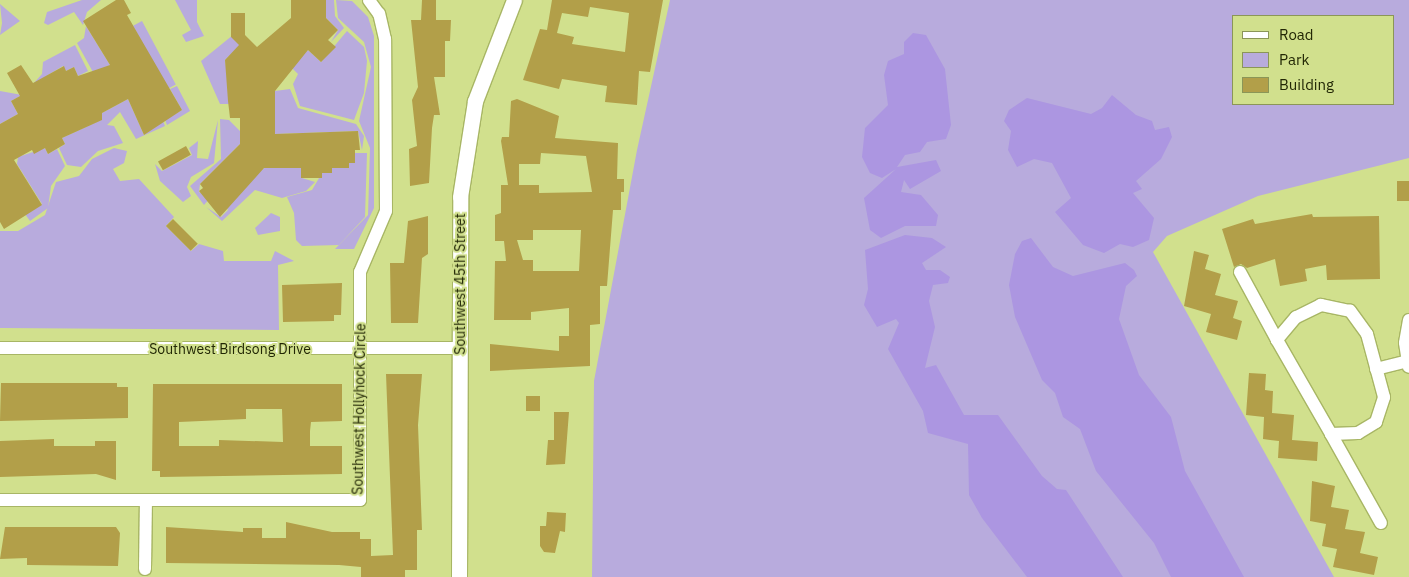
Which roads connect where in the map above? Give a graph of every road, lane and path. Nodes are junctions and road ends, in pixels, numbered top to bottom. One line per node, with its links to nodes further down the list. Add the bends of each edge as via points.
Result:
1 (369, 0): 7 (street, Southwest Hollyhock Circle, via 379,14 385,39 386,211 360,272)
2 (514, 0): 8 (street, Southwest 45th Street, via 475,101 465,150)
3 (1240, 272): 5 (street)
4 (1409, 320): 9 (street)
5 (1278, 340): 10 (street, via 1296,318 1321,305 1350,311 1367,334); 11 (street)
6 (0, 348): 7 (street, Southwest Birdsong Drive)
7 (360, 348): 8 (street, Southwest Birdsong Drive); 13 (street, Southwest Hollyhock Circle, via 360,500)
8 (460, 348): 16 (street, Southwest 45th Street)
9 (1408, 364): 10 (street)
10 (1376, 369): 11 (street, via 1384,397 1376,422 1358,433)
11 (1331, 434): 14 (street)
12 (0, 500): 13 (street, Southwest Hollyhock Circle)
13 (146, 500): 15 (street)
14 (1381, 523)
15 (146, 569)
16 (459, 577)

